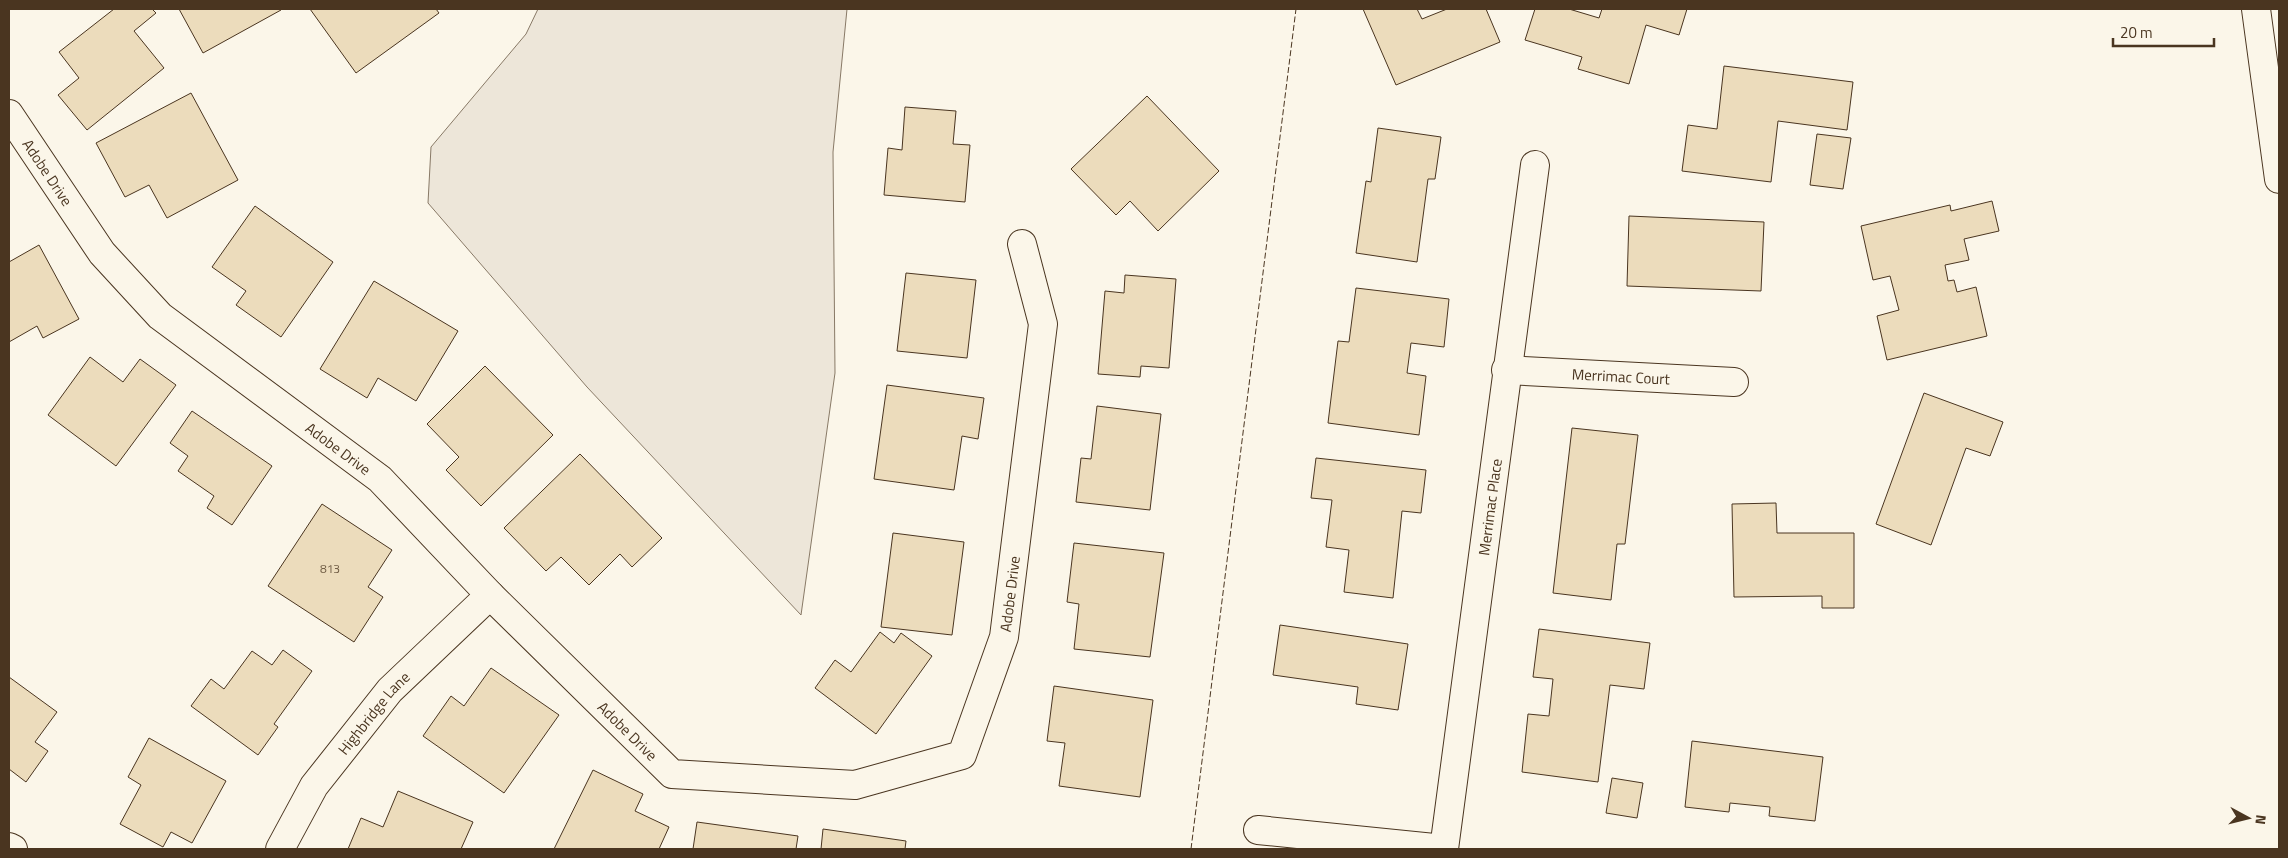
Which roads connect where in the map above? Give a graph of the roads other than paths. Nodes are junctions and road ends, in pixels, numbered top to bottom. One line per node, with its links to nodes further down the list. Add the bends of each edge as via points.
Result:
1 (2256, 9): 4 (street)
2 (9, 114): 8 (street, Adobe Drive, via 102,253 160,316 380,479)
3 (1535, 165): 6 (street, Merrimac Place)
4 (2279, 179)
5 (1022, 244): 8 (street, Adobe Drive, via 1043,324 1004,637 962,755 855,784 672,774)
6 (1506, 370): 7 (street, Merrimac Court); 13 (street, Merrimac Place)
7 (1734, 382)
8 (490, 595): 12 (street, Highbridge Lane, via 390,690 314,786)
9 (1258, 830): 13 (street)
10 (9, 847): 11 (street)
11 (13, 849)
12 (280, 849)
13 (1444, 849)

